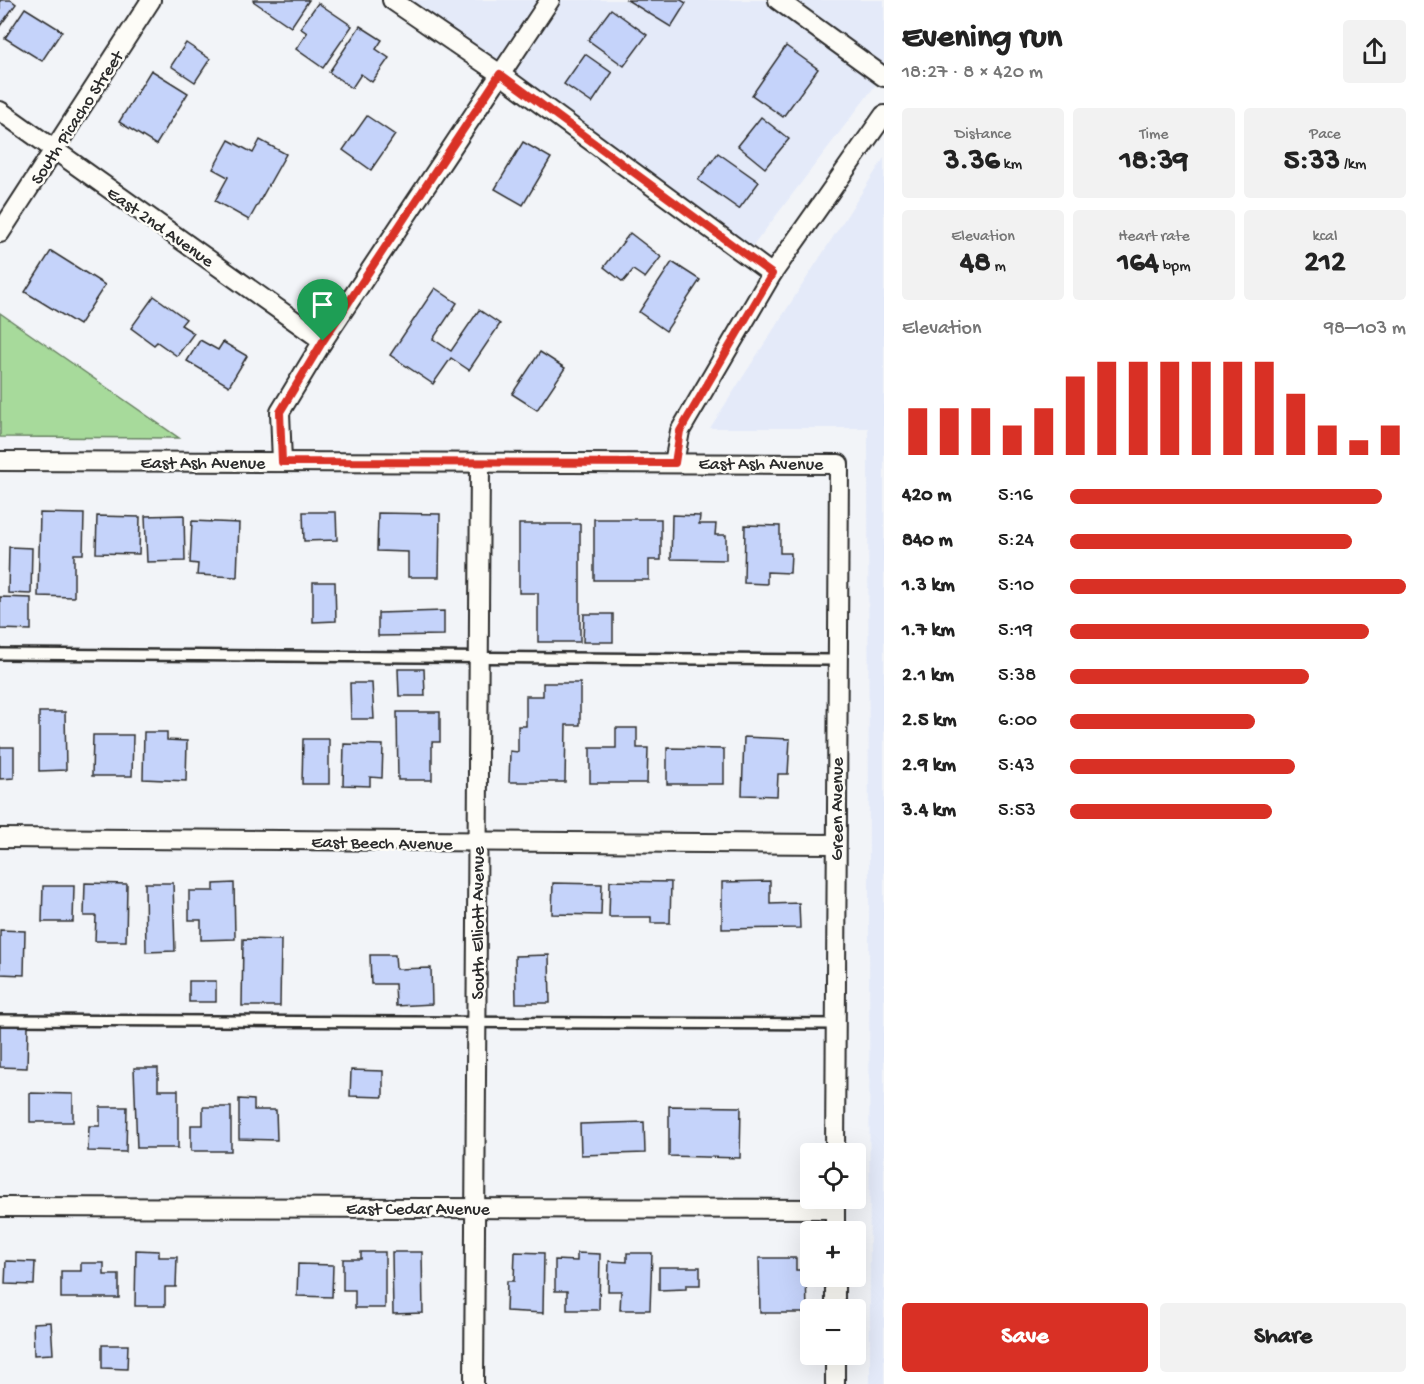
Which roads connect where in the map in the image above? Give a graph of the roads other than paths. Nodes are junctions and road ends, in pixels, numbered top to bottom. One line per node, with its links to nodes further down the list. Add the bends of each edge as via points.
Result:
1 (151, 0): 9 (street, South Picacho Street)
2 (392, 0): 5 (street)
3 (550, 0): 5 (street)
4 (778, 0): 6 (street)
5 (500, 74): 11 (street); 12 (street)
6 (884, 77)
7 (0, 111): 9 (street, East 2nd Avenue)
8 (884, 115): 11 (street)
9 (54, 150): 10 (street, South Picacho Street); 12 (street, East 2nd Avenue)
10 (0, 233)
11 (772, 274): 16 (street, via 680,431)
12 (323, 341): 14 (street, via 280,412)
13 (0, 461): 14 (street, East Ash Avenue)
14 (282, 462): 15 (street, East Ash Avenue)
15 (480, 463): 16 (street, East Ash Avenue); 19 (street, South Elliott Avenue)
16 (675, 463): 17 (street, East Ash Avenue)
17 (839, 464): 20 (street, Green Avenue)
18 (0, 654): 19 (lane)
19 (479, 657): 20 (lane); 22 (street, South Elliott Avenue)
20 (837, 660): 23 (street, Green Avenue)
21 (0, 838): 22 (street, East Beech Avenue)
22 (477, 843): 23 (street, East Beech Avenue); 25 (street, South Elliott Avenue)
23 (836, 844): 26 (street, Green Avenue)
24 (0, 1020): 25 (lane)
25 (477, 1022): 26 (lane); 30 (street, South Elliott Avenue)
26 (836, 1024): 27 (street, Green Avenue)
27 (835, 1143)
28 (800, 1204): 30 (street, East Cedar Avenue)
29 (0, 1207): 30 (street, East Cedar Avenue)
30 (475, 1209): 32 (street, South Elliott Avenue)
31 (835, 1365): 33 (street)
32 (474, 1384)
33 (835, 1384)

